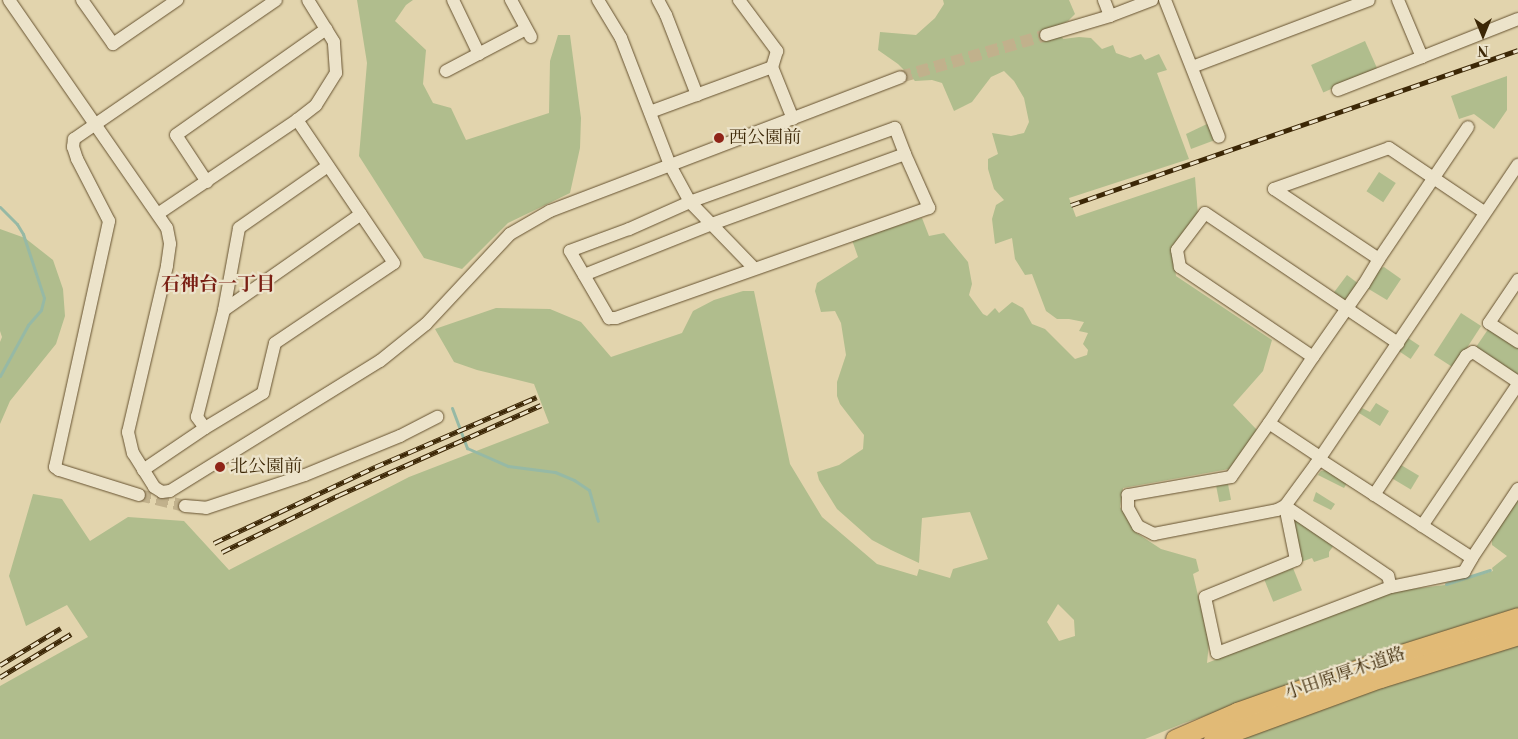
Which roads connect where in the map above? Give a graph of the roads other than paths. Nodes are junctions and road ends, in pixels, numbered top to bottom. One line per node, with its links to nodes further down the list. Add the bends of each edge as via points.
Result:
1 (9, 0): 31 (street)
2 (83, 0): 3 (street, via 113,44)
3 (177, 0)
4 (276, 0): 31 (street)
5 (308, 0): 18 (street)
6 (453, 0): 20 (street)
7 (511, 0): 20 (street, via 529,34)
8 (598, 0): 28 (street, via 622,38)
9 (658, 0): 27 (street)
10 (739, 0): 22 (street, via 777,51)
11 (1104, 0): 16 (street)
12 (1152, 0): 16 (street)
13 (1165, 0): 23 (street)
14 (1369, 0): 23 (street)
15 (1398, 0): 21 (street)
16 (1110, 16): 19 (street)
17 (1518, 19): 21 (street)
18 (326, 29): 30 (street, via 334,42 336,73 316,105); 39 (street, via 176,135)
19 (1046, 35)
20 (479, 54): 24 (street)
21 (1422, 57): 26 (street)
22 (772, 68): 27 (street); 29 (street)
23 (1192, 68): 33 (street)
24 (446, 72)
25 (900, 77): 29 (street)
26 (1338, 90)
27 (698, 95): 28 (street)
28 (650, 112): 36 (street)
29 (793, 119): 36 (street)
30 (297, 120): 37 (street); 39 (street)
31 (96, 124): 42 (street); 61 (street, via 74,139 72,147 109,221 55,467)
32 (1468, 127): 38 (street)
33 (1219, 137)
34 (905, 154): 40 (street, via 895,128); 44 (street); 46 (street, via 929,208)
35 (1518, 164): 41 (street)
36 (670, 165): 40 (street); 59 (street, via 550,211 510,234 426,324 380,362 170,491 154,488)
37 (328, 166): 43 (street); 50 (street, via 239,228)
38 (1434, 177): 41 (street); 45 (street); 45 (street, via 1389,148 1274,188)
39 (207, 182): 42 (street)
40 (690, 202): 44 (street); 47 (street, via 570,251)
41 (1484, 212): 52 (street)
42 (159, 213): 59 (street, via 167,228 170,244 128,432 129,444)
43 (361, 214): 50 (street); 57 (street, via 394,264 275,343 263,393)
44 (712, 224): 46 (street); 47 (street)
45 (1379, 259): 49 (street)
46 (754, 268): 47 (street, via 616,318 609,318)
47 (584, 275)
48 (1518, 280): 51 (street, via 1489,323)
49 (1347, 308): 52 (street); 53 (street); 53 (street, via 1205,213 1177,250 1180,267)
50 (224, 310): 57 (street, via 197,417)
51 (1518, 342)
52 (1398, 343): 58 (street)
53 (1313, 357): 56 (street)
54 (1518, 383): 62 (street, via 1473,352 1466,356); 65 (street)
55 (437, 417): 63 (street, via 400,436 305,475 206,508)
56 (1269, 423): 58 (street); 64 (street, via 1231,477 1128,495 1128,508 1138,526 1154,534)
57 (205, 428): 59 (street)
58 (1318, 460): 62 (street); 64 (street)
59 (143, 470)
60 (1518, 489): 66 (street)
61 (139, 495)
62 (1374, 495): 65 (street)
63 (185, 506)
64 (1285, 506): 67 (street, via 1388,576); 67 (street, via 1296,560 1205,597 1217,653)
65 (1422, 526): 66 (street)
66 (1472, 558): 67 (street, via 1464,572)
67 (1391, 586)
68 (1518, 617): 70 (highway, 小田原厚木道路, via 1236,712)
69 (1518, 635): 71 (highway, 小田原厚木道路, via 1380,678)
70 (1175, 739)
71 (1213, 739)

